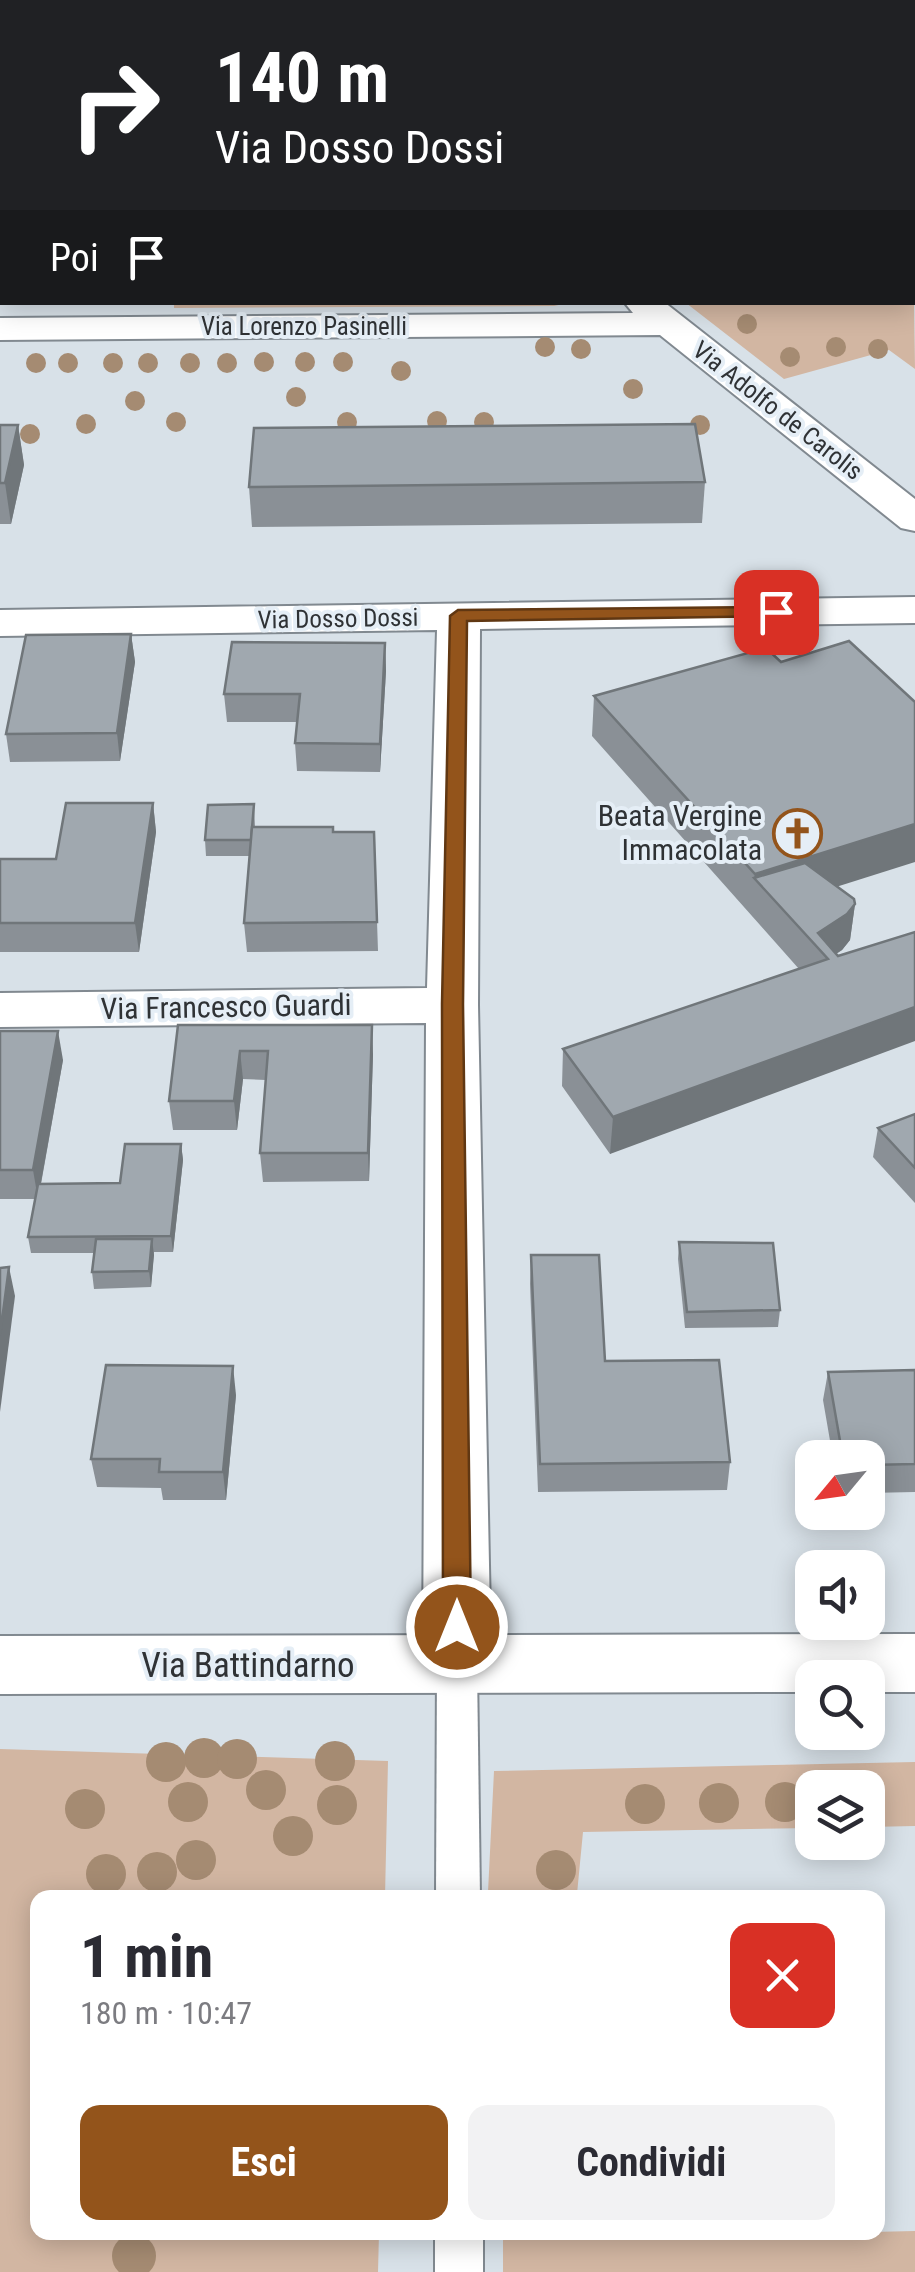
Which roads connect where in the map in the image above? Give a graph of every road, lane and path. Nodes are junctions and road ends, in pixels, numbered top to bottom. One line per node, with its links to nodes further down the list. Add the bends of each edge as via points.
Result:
1 (654, 313): 2 (street, Via Lorenzo Pasinelli); 3 (street, Via Adolfo de Carolis)
2 (0, 329)
3 (915, 519)
4 (915, 610): 5 (street, Via Dosso Dossi)
5 (458, 616): 6 (street, Via Dosso Dossi); 7 (street)
6 (0, 623)
7 (452, 1004): 8 (street, Via Francesco Guardi); 11 (street)
8 (0, 1010)
9 (915, 1663): 11 (street, Via Battindarno)
10 (0, 1664): 11 (street, Via Battindarno)
11 (457, 1666): 12 (lane)
12 (458, 1890)
13 (459, 2240): 14 (lane)
14 (459, 2272)

